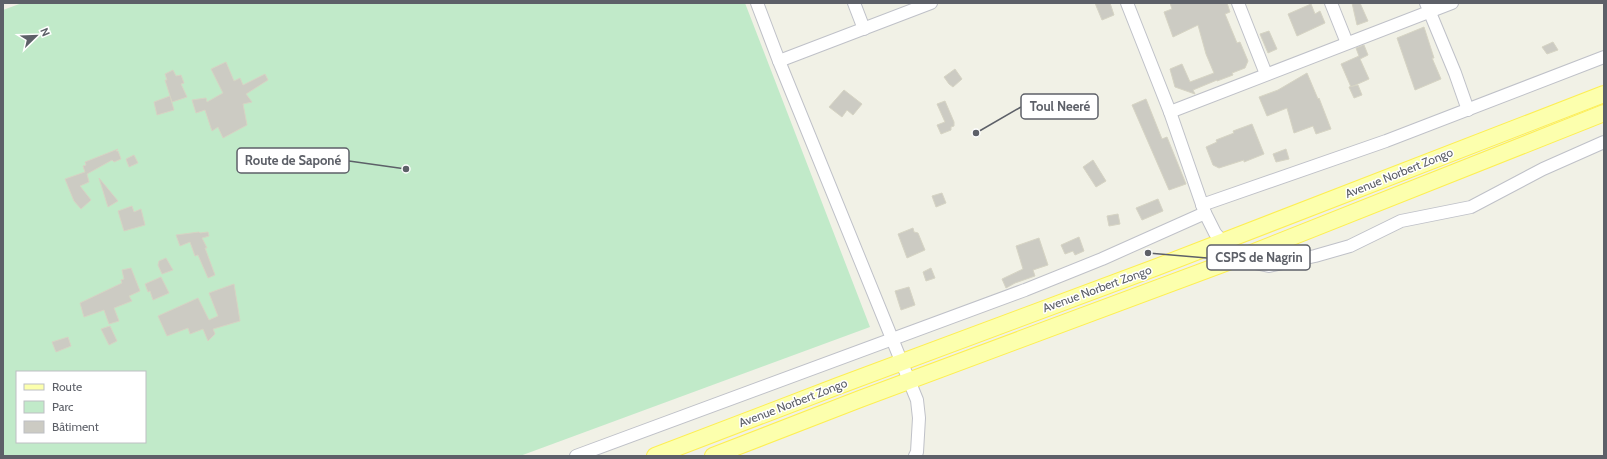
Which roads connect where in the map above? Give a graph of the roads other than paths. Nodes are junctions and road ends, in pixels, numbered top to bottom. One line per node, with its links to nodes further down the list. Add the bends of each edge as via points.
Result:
1 (757, 3): 12 (street)
2 (854, 3): 9 (street)
3 (931, 3): 9 (street)
4 (1128, 3): 16 (street)
5 (1238, 3): 13 (street)
6 (1331, 3): 10 (street)
7 (1452, 3): 8 (street)
8 (1428, 7): 10 (street); 15 (street)
9 (864, 29): 12 (street)
10 (1347, 43): 13 (street)
11 (1604, 57): 15 (street)
12 (779, 61): 22 (street)
13 (1266, 74): 16 (street)
14 (1604, 94): 20 (main road, Avenue Norbert Zongo)
15 (1468, 110): 19 (street)
16 (1170, 112): 19 (street)
17 (1604, 113): 21 (main road, Avenue Norbert Zongo)
18 (1604, 142): 21 (street, via 1543,169 1471,207 1401,221 1350,246 1269,266)
19 (1204, 209): 20 (street); 22 (street, via 1102,259)
20 (1221, 241): 21 (street); 23 (main road, Avenue Norbert Zongo)
21 (1237, 259): 24 (main road, Avenue Norbert Zongo)
22 (892, 338): 23 (street); 25 (street)
23 (902, 363): 24 (street); 26 (main road, Avenue Norbert Zongo)
24 (910, 381): 27 (main road, Avenue Norbert Zongo); 28 (street, via 917,400 919,418)
25 (576, 456)
26 (655, 456)
27 (713, 456)
28 (915, 456)

